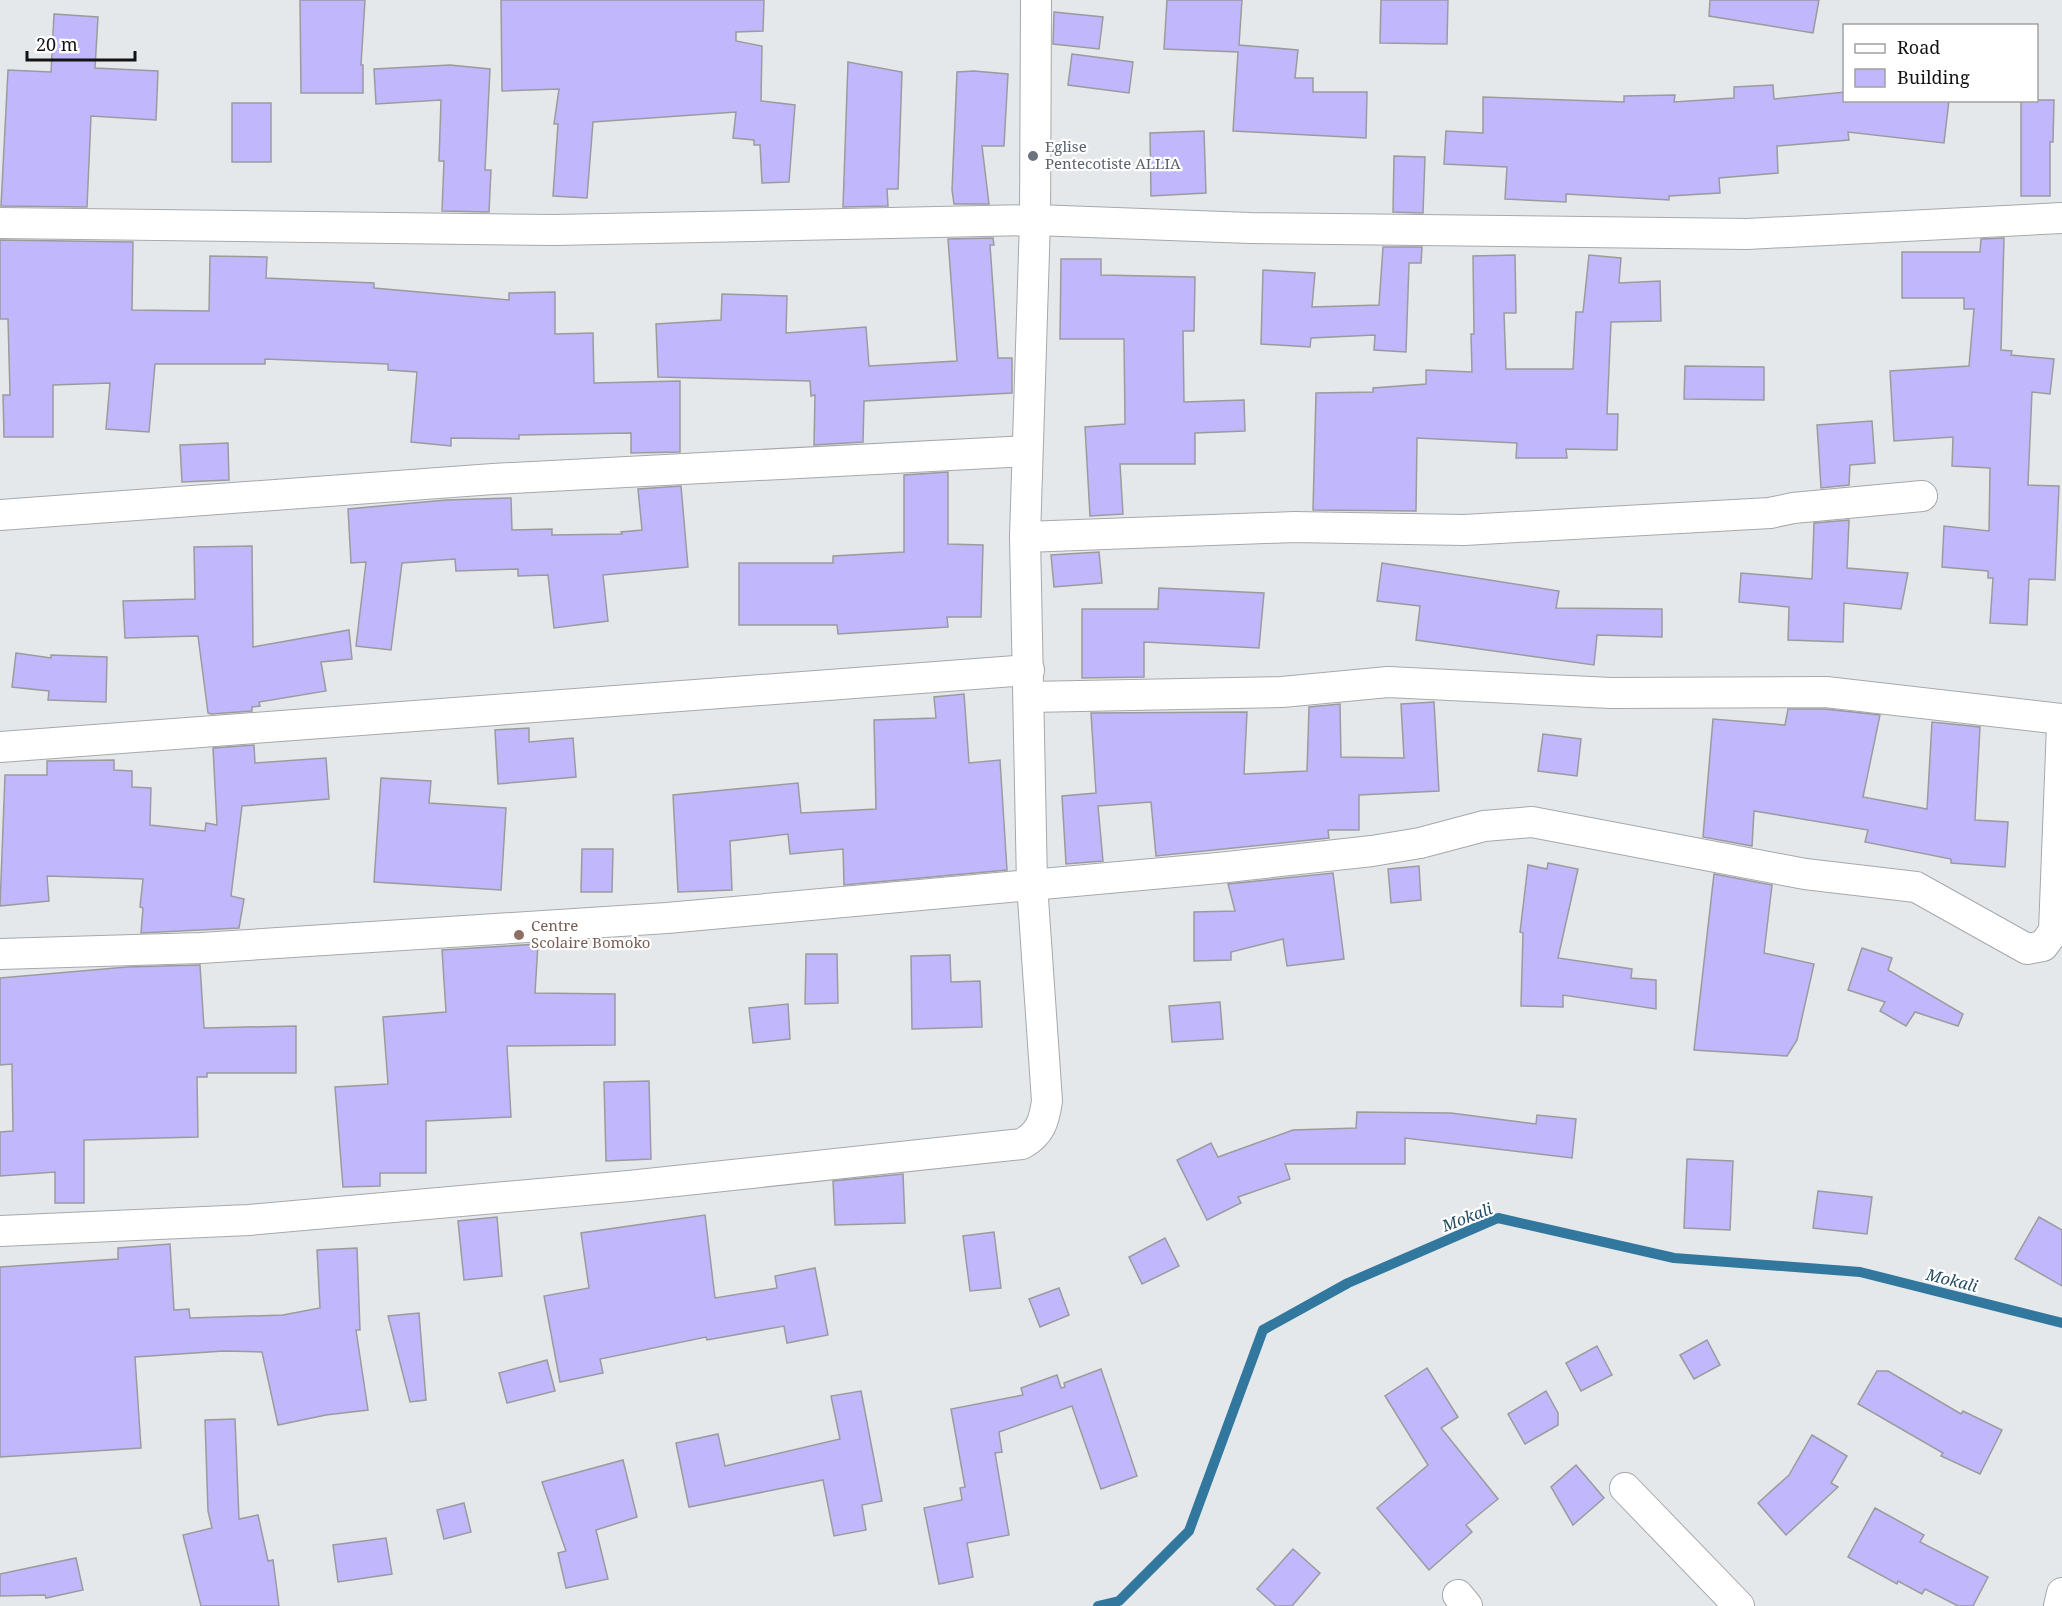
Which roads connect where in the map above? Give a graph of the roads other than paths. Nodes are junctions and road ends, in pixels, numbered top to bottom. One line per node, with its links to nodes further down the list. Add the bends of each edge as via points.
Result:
1 (1035, 0): 3 (street)
2 (2062, 218): 3 (street, via 1747,234 1250,228)
3 (1035, 220): 4 (street, via 554,230); 5 (street)
4 (0, 223)
5 (1027, 451): 7 (street, via 492,479); 8 (street)
6 (1922, 496): 8 (street, via 1770,513 1464,530 1294,527)
7 (0, 515)
8 (1025, 537): 9 (street)
9 (1029, 684): 10 (street, via 1282,692 1388,682 1611,693 1826,692); 12 (street); 13 (street)
10 (2062, 719)
11 (2062, 726): 13 (street, via 2054,931 2043,946 2027,949 1916,887 1805,874 1532,822 1484,826 1372,851)
12 (0, 747)
13 (1032, 884): 14 (street, via 667,918 213,947); 15 (street, via 1047,1101 1043,1124 1023,1144 629,1186 249,1220)
14 (0, 954)
15 (0, 1231)
16 (1625, 1488): 18 (street)
17 (2062, 1593): 19 (street)
18 (1739, 1606)
19 (2059, 1606)

